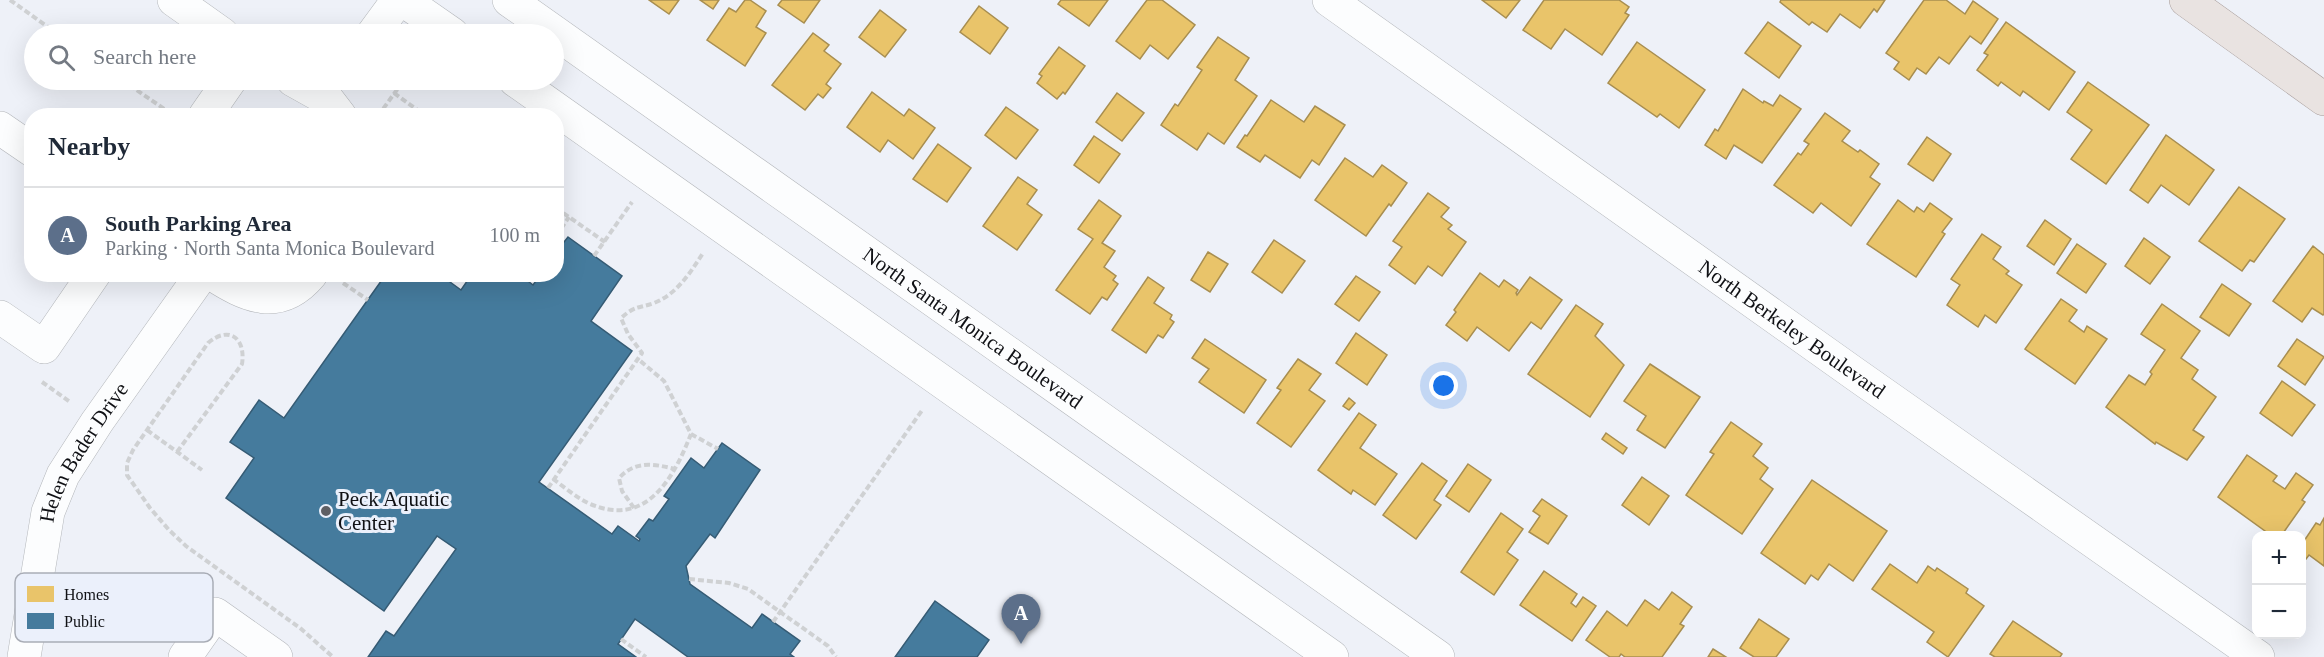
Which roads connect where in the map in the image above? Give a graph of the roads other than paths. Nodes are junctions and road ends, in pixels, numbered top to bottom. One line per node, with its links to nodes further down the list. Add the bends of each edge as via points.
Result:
1 (174, 0): 7 (street)
2 (398, 0): 8 (street)
3 (403, 0): 9 (street)
4 (509, 0): 10 (street, North Santa Monica Boulevard)
5 (1329, 0): 37 (street, North Berkeley Boulevard)
6 (2186, 0): 15 (main road)
7 (208, 24)
8 (380, 24)
9 (438, 24)
10 (542, 24)
11 (564, 40): 31 (street, North Santa Monica Boulevard)
12 (223, 90): 17 (street)
13 (310, 90): 16 (street)
14 (529, 90): 18 (street)
15 (2324, 99)
16 (331, 102)
17 (210, 108)
18 (555, 108)
19 (564, 115): 35 (street)
20 (0, 128): 21 (street)
21 (24, 144)
22 (89, 282): 26 (street, via 44,347)
23 (196, 282): 27 (street, Helen Bader Drive, via 63,475 48,512)
24 (225, 282): 25 (street, via 247,295 259,297 278,295)
25 (305, 282)
26 (0, 317)
27 (38, 573)
28 (213, 617): 34 (street, via 215,614)
29 (26, 642): 32 (street, Helen Bader Drive)
30 (195, 642): 33 (street)
31 (1398, 646): 36 (street, North Santa Monica Boulevard)
32 (24, 657)
33 (185, 657)
34 (276, 657)
35 (1332, 657)
36 (1438, 657)
37 (2259, 657)

